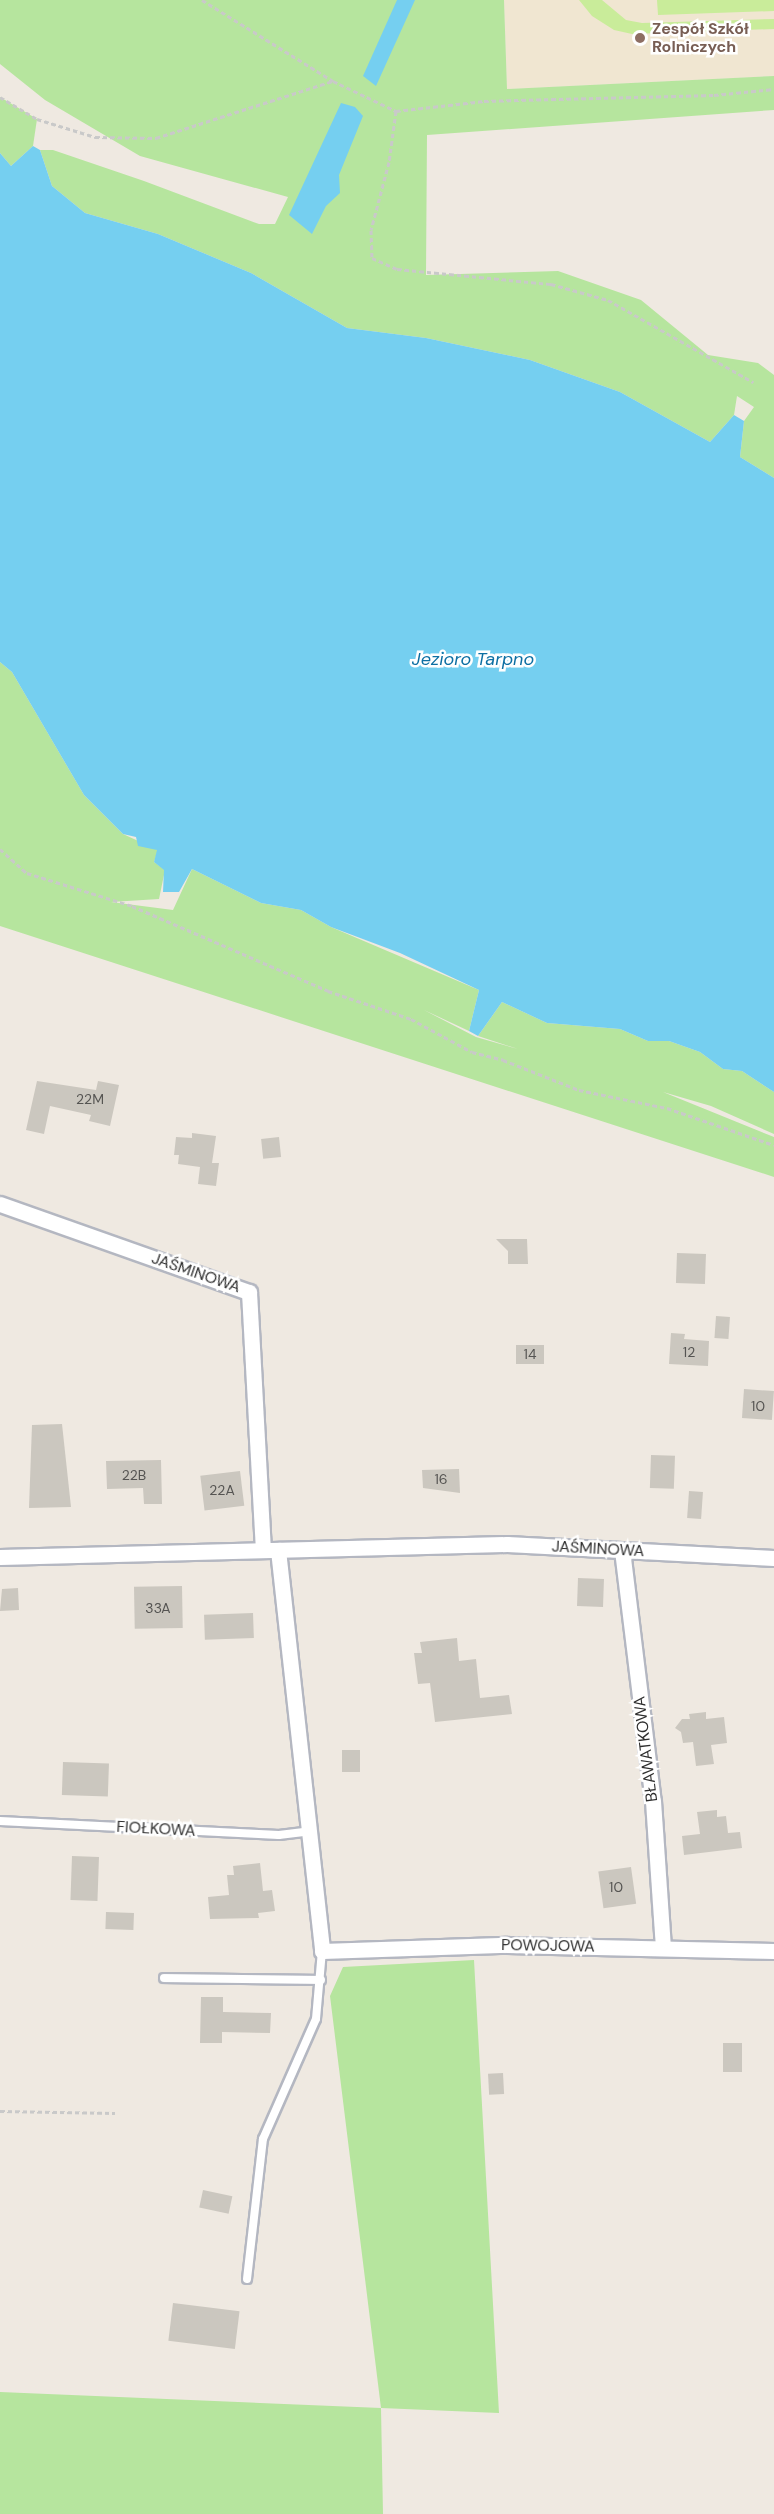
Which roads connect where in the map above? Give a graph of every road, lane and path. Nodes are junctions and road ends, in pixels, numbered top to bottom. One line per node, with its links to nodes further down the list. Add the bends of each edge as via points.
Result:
1 (202, 0): 2 (path)
2 (333, 81): 4 (path, via 156,138 95,137 37,119); 5 (path)
3 (774, 89): 5 (path, via 484,101)
4 (0, 97)
5 (396, 111): 6 (path, via 389,162 371,230 372,258 397,269 551,284 608,300)
6 (753, 382)
7 (0, 849): 8 (path, via 27,873 132,906 328,991 411,1019 472,1052 502,1059 579,1090 668,1108)
8 (774, 1145)
9 (0, 1204): 10 (street, JAŚMINOWA, via 249,1292)
10 (270, 1550): 11 (street, JAŚMINOWA, via 507,1544); 12 (street, JAŚMINOWA); 15 (street, JAŚMINOWA)
11 (622, 1550): 13 (street, JAŚMINOWA); 16 (street, BŁAWATKOWA, via 653,1801)
12 (0, 1557)
13 (774, 1558)
14 (0, 1821): 15 (lane, FIOŁKOWA, via 279,1835)
15 (311, 1831): 17 (street, JAŚMINOWA)
16 (663, 1948): 17 (street, POWOJOWA, via 507,1945); 18 (street, POWOJOWA)
17 (322, 1951): 20 (lane)
18 (774, 1951)
19 (164, 1978): 20 (lane)
20 (321, 1980): 23 (lane, via 316,2019 263,2139)
21 (0, 2111): 22 (path)
22 (115, 2113)
23 (247, 2279)

